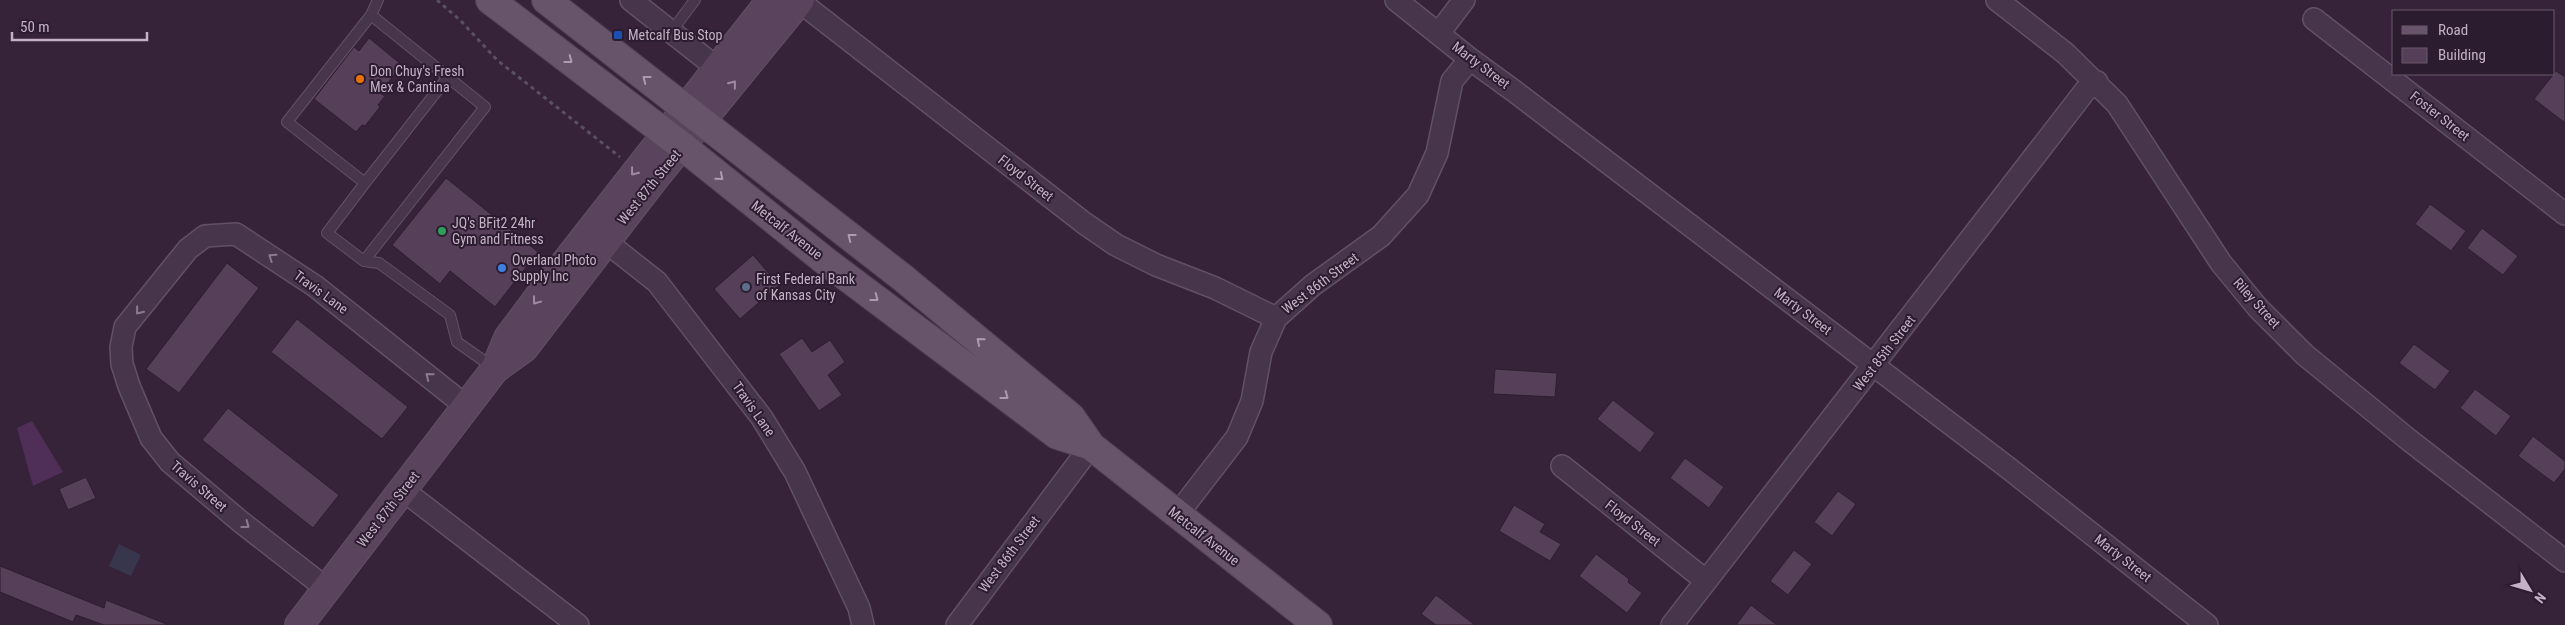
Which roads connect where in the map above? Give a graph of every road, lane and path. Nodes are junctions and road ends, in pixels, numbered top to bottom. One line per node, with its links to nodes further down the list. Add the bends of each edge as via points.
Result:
1 (378, 0): 12 (lane)
2 (437, 0): 22 (path, via 497,60)
3 (490, 0): 21 (main road, Metcalf Avenue, one-way to 21)
4 (546, 0): 20 (main road, Metcalf Avenue, one-way to 4)
5 (631, 0): 14 (street)
6 (694, 0): 14 (lane)
7 (771, 0): 17 (street, West 87th Street)
8 (1396, 0): 15 (street, Marty Street)
9 (1464, 0): 15 (street)
10 (1998, 0): 19 (street, Riley Street, via 2066,53)
11 (799, 1): 20 (street, West 87th Street, one-way to 11); 28 (street, Floyd Street, via 1116,245)
12 (371, 15): 18 (lane); 23 (lane, via 287,122)
13 (2314, 19): 24 (street, Foster Street)
14 (670, 32): 17 (street)
15 (1439, 33): 16 (street, Marty Street)
16 (1470, 59): 28 (street, West 86th Street, via 1452,81 1437,153 1414,200 1381,236); 29 (street, Marty Street)
17 (717, 68): 20 (street, West 87th Street)
18 (448, 77): 23 (lane); 26 (lane, via 485,107)
19 (2097, 82): 29 (street, West 85th Street, via 2079,99); 36 (street, Riley Street, via 2122,111 2221,263 2258,308 2345,389)
20 (694, 115): 21 (street, West 87th Street); 32 (main road, Metcalf Avenue, one-way to 20, via 1072,417 903,278)
21 (673, 140): 22 (street, West 87th Street); 25 (street, West 87th Street); 32 (main road, Metcalf Avenue, one-way to 32, via 824,260 1057,435)
22 (637, 168): 30 (street, West 87th Street, one-way to 30, via 508,338)
23 (366, 183): 26 (lane, via 327,233)
24 (2565, 214)
25 (605, 241): 30 (street, West 87th Street, via 524,348); 39 (street, Travis Lane, via 657,282 762,418 795,472)
26 (364, 261): 30 (lane, via 379,263 450,315 457,342)
27 (169, 272): 31 (street, Travis Lane, one-way to 27, via 314,286 236,234 205,236 188,249); 38 (street, Travis Street, one-way to 38, via 125,327 121,347 129,386 151,438 170,462)
28 (1276, 318): 35 (street, West 86th Street, via 1261,352 1252,401 1237,437)
29 (1874, 366): 37 (street, West 85th Street); 46 (street, Marty Street)
30 (495, 369): 31 (street, West 87th Street)
31 (467, 407): 34 (street, West 87th Street)
32 (1091, 446): 35 (main road, Metcalf Avenue); 40 (street, West 86th Street)
33 (1562, 466): 37 (street, Floyd Street)
34 (403, 490): 38 (street, West 87th Street); 42 (street)
35 (1177, 514): 44 (main road, Metcalf Avenue)
36 (2565, 561)
37 (1705, 580): 45 (street, West 85th Street)
38 (327, 589): 41 (street, West 87th Street)
39 (861, 617): 43 (street, Travis Lane)
40 (957, 621)
41 (299, 625)
42 (578, 625)
43 (872, 625)
44 (1318, 625)
45 (1672, 625)
46 (2207, 625)

